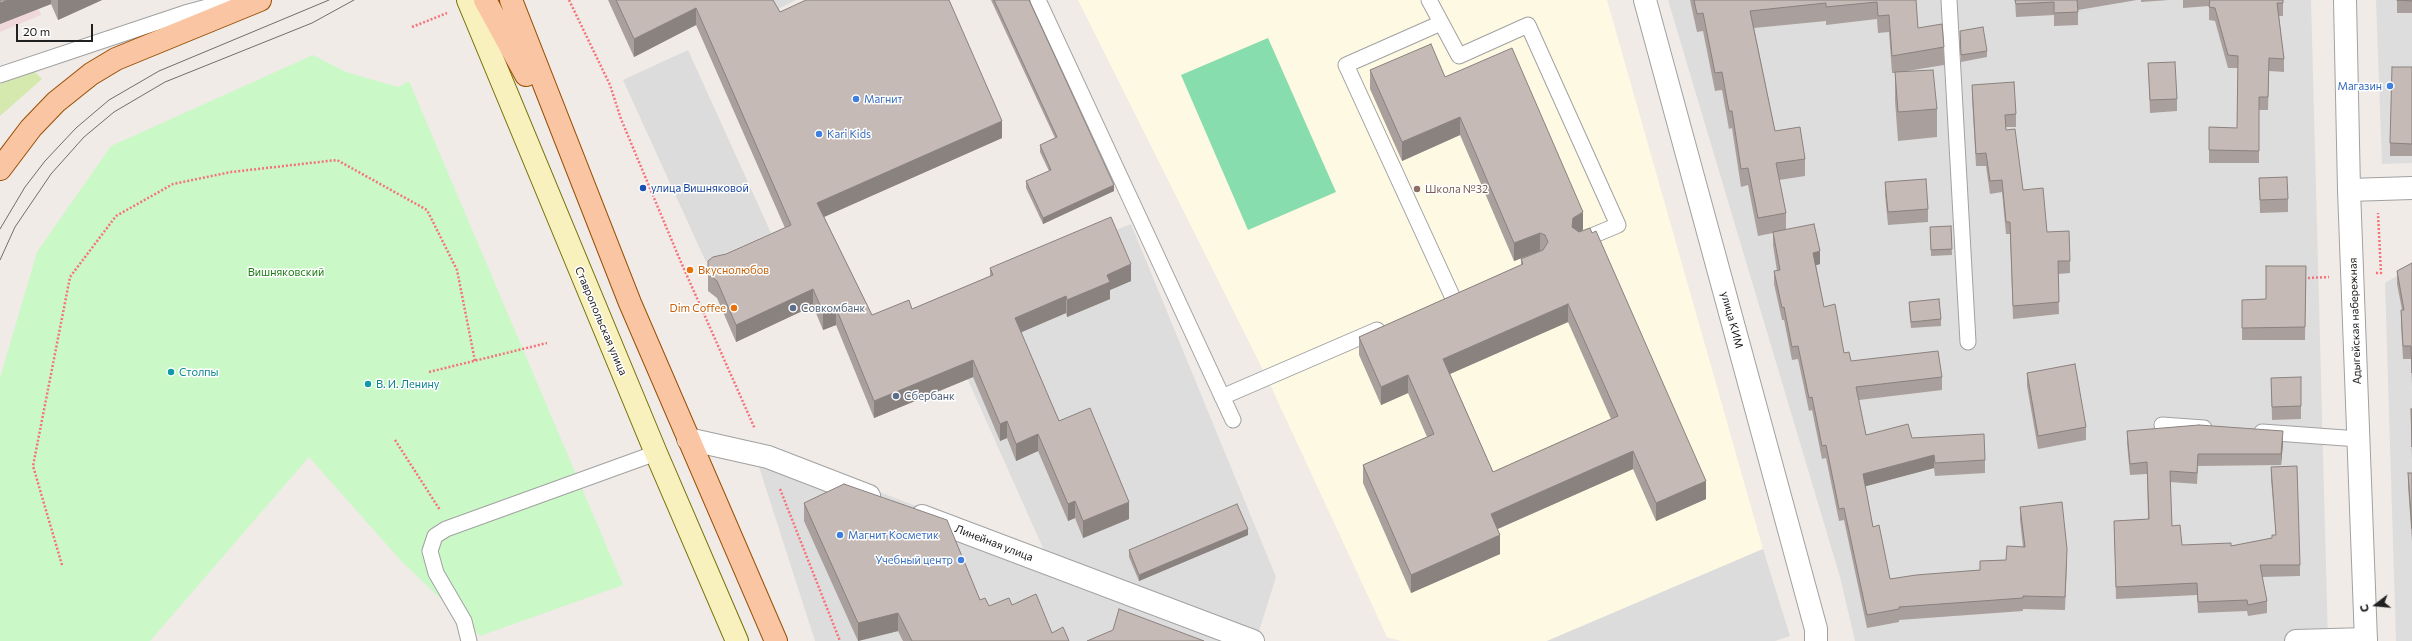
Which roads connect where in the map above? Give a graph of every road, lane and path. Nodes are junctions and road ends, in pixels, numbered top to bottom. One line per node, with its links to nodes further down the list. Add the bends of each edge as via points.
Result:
1 (233, 0): 13 (lane, via 185,13)
2 (260, 0): 14 (main road, via 116,59 91,74 56,102)
3 (511, 0): 18 (main road)
4 (569, 0): 38 (path, via 610,85 621,119 680,260)
5 (1038, 0): 29 (lane)
6 (1429, 0): 11 (lane)
7 (1645, 0): 47 (street, улица КИМ, via 1816,629)
8 (1948, 0): 25 (lane)
9 (2345, 0): 17 (street, Адыгейская набережная)
10 (474, 1): 12 (path); 18 (main road, via 514,50); 37 (main road, Ставропольская улица)
11 (1441, 23): 19 (lane, via 1459,56 1528,25 1618,225); 22 (lane, via 1346,65)
12 (412, 27)
13 (0, 75)
14 (1, 164)
15 (2412, 188): 16 (street)
16 (2377, 189): 17 (street); 20 (path)
17 (2349, 190): 35 (street, Адыгейская набережная)
18 (584, 191): 34 (main road)
19 (1580, 241)
20 (2381, 273)
21 (1467, 291): 22 (lane)
22 (1453, 298): 23 (lane)
23 (1439, 304)
24 (1389, 325): 29 (lane)
25 (1968, 342)
26 (547, 343): 27 (path)
27 (474, 361): 28 (path); 40 (path, via 457,270 427,210 338,160 231,172 173,184 116,216 70,277 33,466)
28 (429, 372)
29 (1222, 397): 30 (lane)
30 (1233, 420)
31 (2162, 425): 32 (lane)
32 (2216, 429)
33 (2247, 431): 35 (lane)
34 (688, 439): 38 (street, Линейная улица); 44 (main road)
35 (2359, 439): 41 (street, Адыгейская набережная)
36 (395, 440): 39 (path)
37 (656, 453): 39 (lane); 43 (main road, Ставропольская улица)
38 (768, 457): 45 (path); 46 (street, Линейная улица)
39 (451, 528): 42 (lane, via 435,536 430,551 436,573 464,621)
40 (62, 565)
41 (2366, 640): 48 (street)
42 (468, 641)
43 (737, 641)
44 (776, 641)
45 (840, 641)
46 (1253, 641)
47 (1816, 641)
48 (2296, 641)

